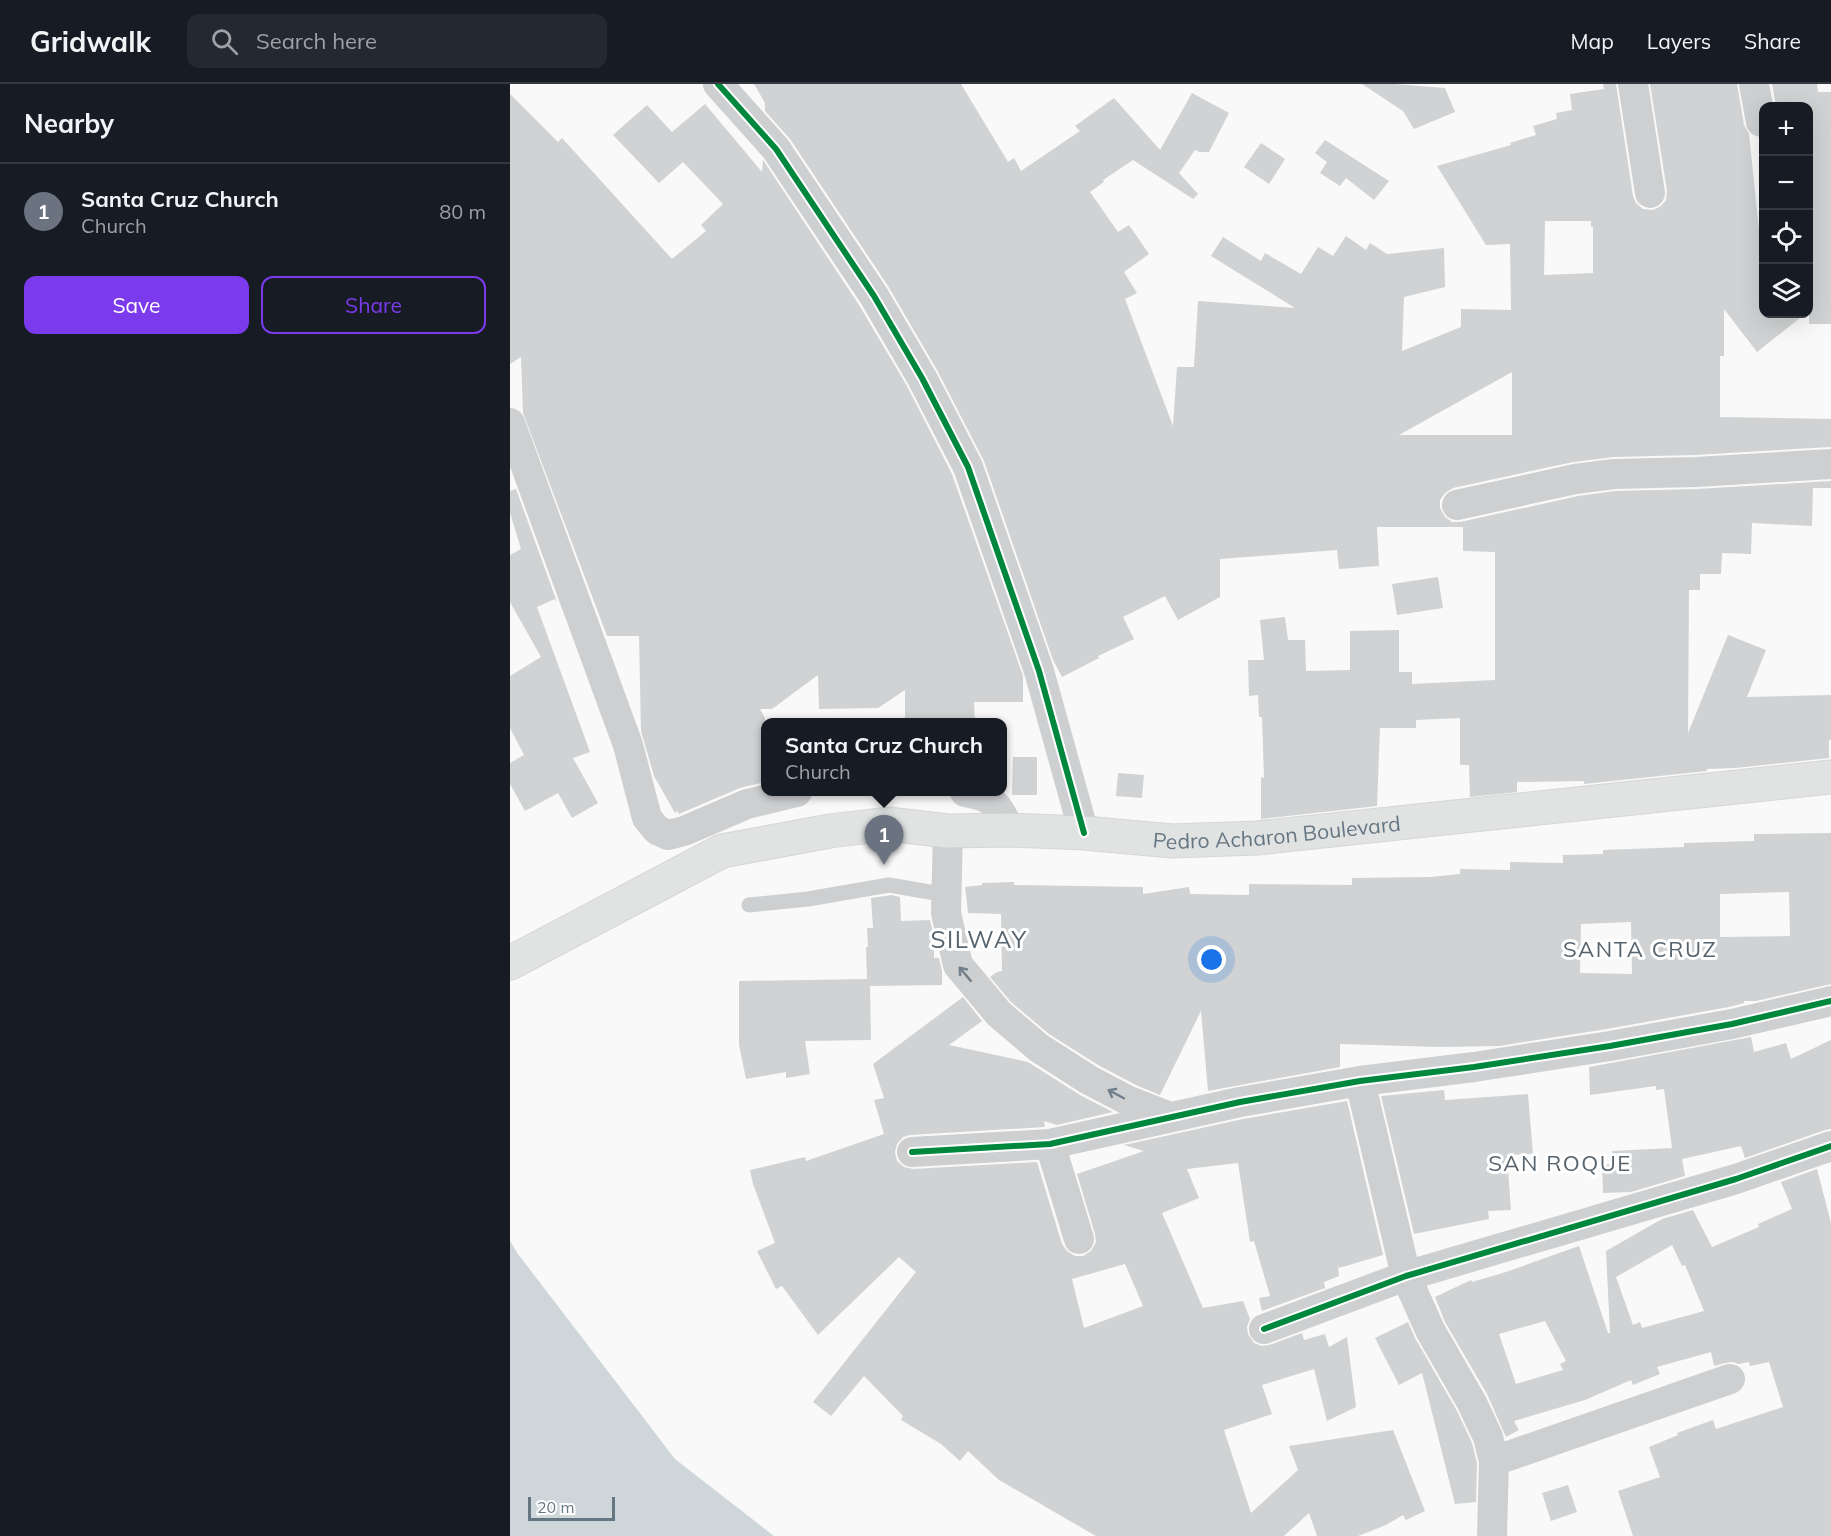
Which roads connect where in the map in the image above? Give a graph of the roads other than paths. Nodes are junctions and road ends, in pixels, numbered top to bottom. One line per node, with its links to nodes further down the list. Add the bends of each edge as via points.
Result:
1 (718, 84): 14 (street, via 776,149 874,296 968,467 1040,671)
2 (1633, 84): 5 (street)
3 (1754, 84): 4 (street)
4 (1759, 111)
5 (1650, 194)
6 (510, 423): 10 (street, via 628,745 647,818 657,830 668,834 747,804)
7 (1831, 464): 8 (street, via 1614,474)
8 (1457, 505)
9 (1831, 777): 14 (main road, Pedro Acharon Boulevard, via 1257,838 1172,841)
10 (780, 796)
11 (979, 796): 12 (street, via 995,803)
12 (1010, 830): 13 (main road, Pedro Acharon Boulevard); 14 (main road, Pedro Acharon Boulevard)
13 (948, 831): 15 (street); 17 (main road, Pedro Acharon Boulevard, via 888,824 722,851)
14 (1084, 833)
15 (946, 896): 16 (lane, via 890,885); 20 (street, one-way to 15, via 1089,1080 1039,1048 999,1014 958,965)
16 (749, 905)
17 (510, 963)
18 (1831, 1001): 19 (street, via 1611,1046)
19 (1360, 1081): 20 (street); 25 (street)
20 (1170, 1117): 21 (street)
21 (1050, 1144): 23 (street); 24 (street)
22 (1831, 1146): 25 (street, via 1736,1179)
23 (912, 1152)
24 (1079, 1239)
25 (1406, 1276): 26 (street); 28 (street, via 1430,1330 1472,1403)
26 (1263, 1329)
27 (1730, 1379): 28 (street)
28 (1494, 1461): 29 (street)
29 (1492, 1536)

